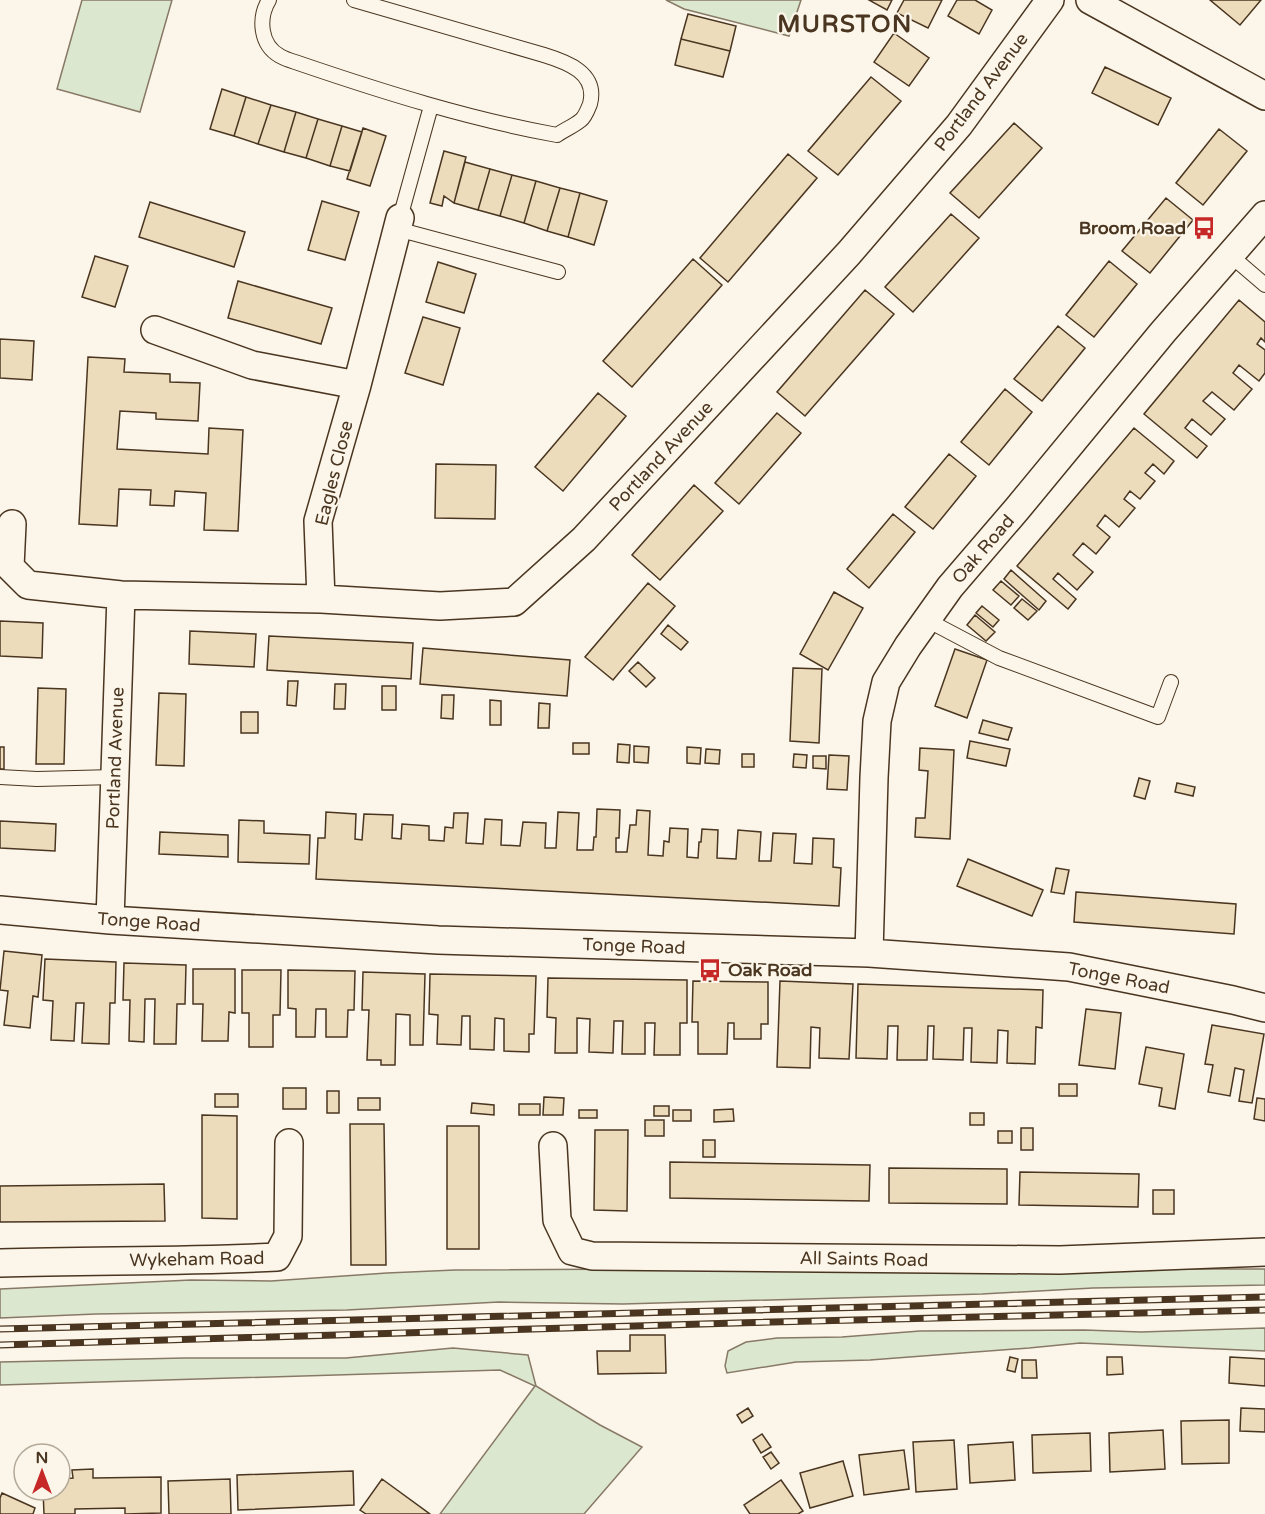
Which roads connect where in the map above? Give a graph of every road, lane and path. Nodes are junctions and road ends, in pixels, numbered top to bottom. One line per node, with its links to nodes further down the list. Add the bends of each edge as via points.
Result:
1 (354, 0): 6 (lane, via 570,63 585,77 592,92 582,120 557,135)
2 (1050, 0): 16 (street, Portland Avenue, via 959,124 849,253 584,539 514,602 440,606)
3 (1090, 0): 5 (street)
4 (267, 1): 6 (lane, via 263,35 269,48 280,57)
5 (1265, 96)
6 (431, 106): 8 (lane)
7 (1265, 215): 9 (street, Oak Road)
8 (399, 224): 10 (lane); 13 (street, Eagles Close)
9 (1230, 255): 11 (lane); 17 (street, Oak Road)
10 (558, 272)
11 (1265, 285)
12 (154, 330): 13 (street, via 252,365)
13 (357, 385): 16 (street, Eagles Close, via 318,521)
14 (12, 524): 15 (street, Portland Avenue, via 10,567 28,585)
15 (121, 595): 16 (street, Portland Avenue); 20 (street, Portland Avenue)
16 (321, 599)
17 (927, 620): 18 (lane, via 999,657 1158,717); 23 (street, Oak Road, via 886,682 877,721)
18 (1171, 682)
19 (0, 777): 20 (lane)
20 (114, 777): 22 (street, Portland Avenue)
21 (0, 910): 22 (street, Tonge Road)
22 (110, 920): 23 (street, Tonge Road, via 438,940)
23 (869, 953): 24 (street, Tonge Road, via 1069,967)
24 (1265, 1008)
25 (289, 1143): 28 (street, Wykeham Road, via 288,1236 277,1257)
26 (553, 1146): 27 (street, All Saints Road, via 557,1220 572,1251 592,1256 1060,1260)
27 (1265, 1252)
28 (0, 1263)

